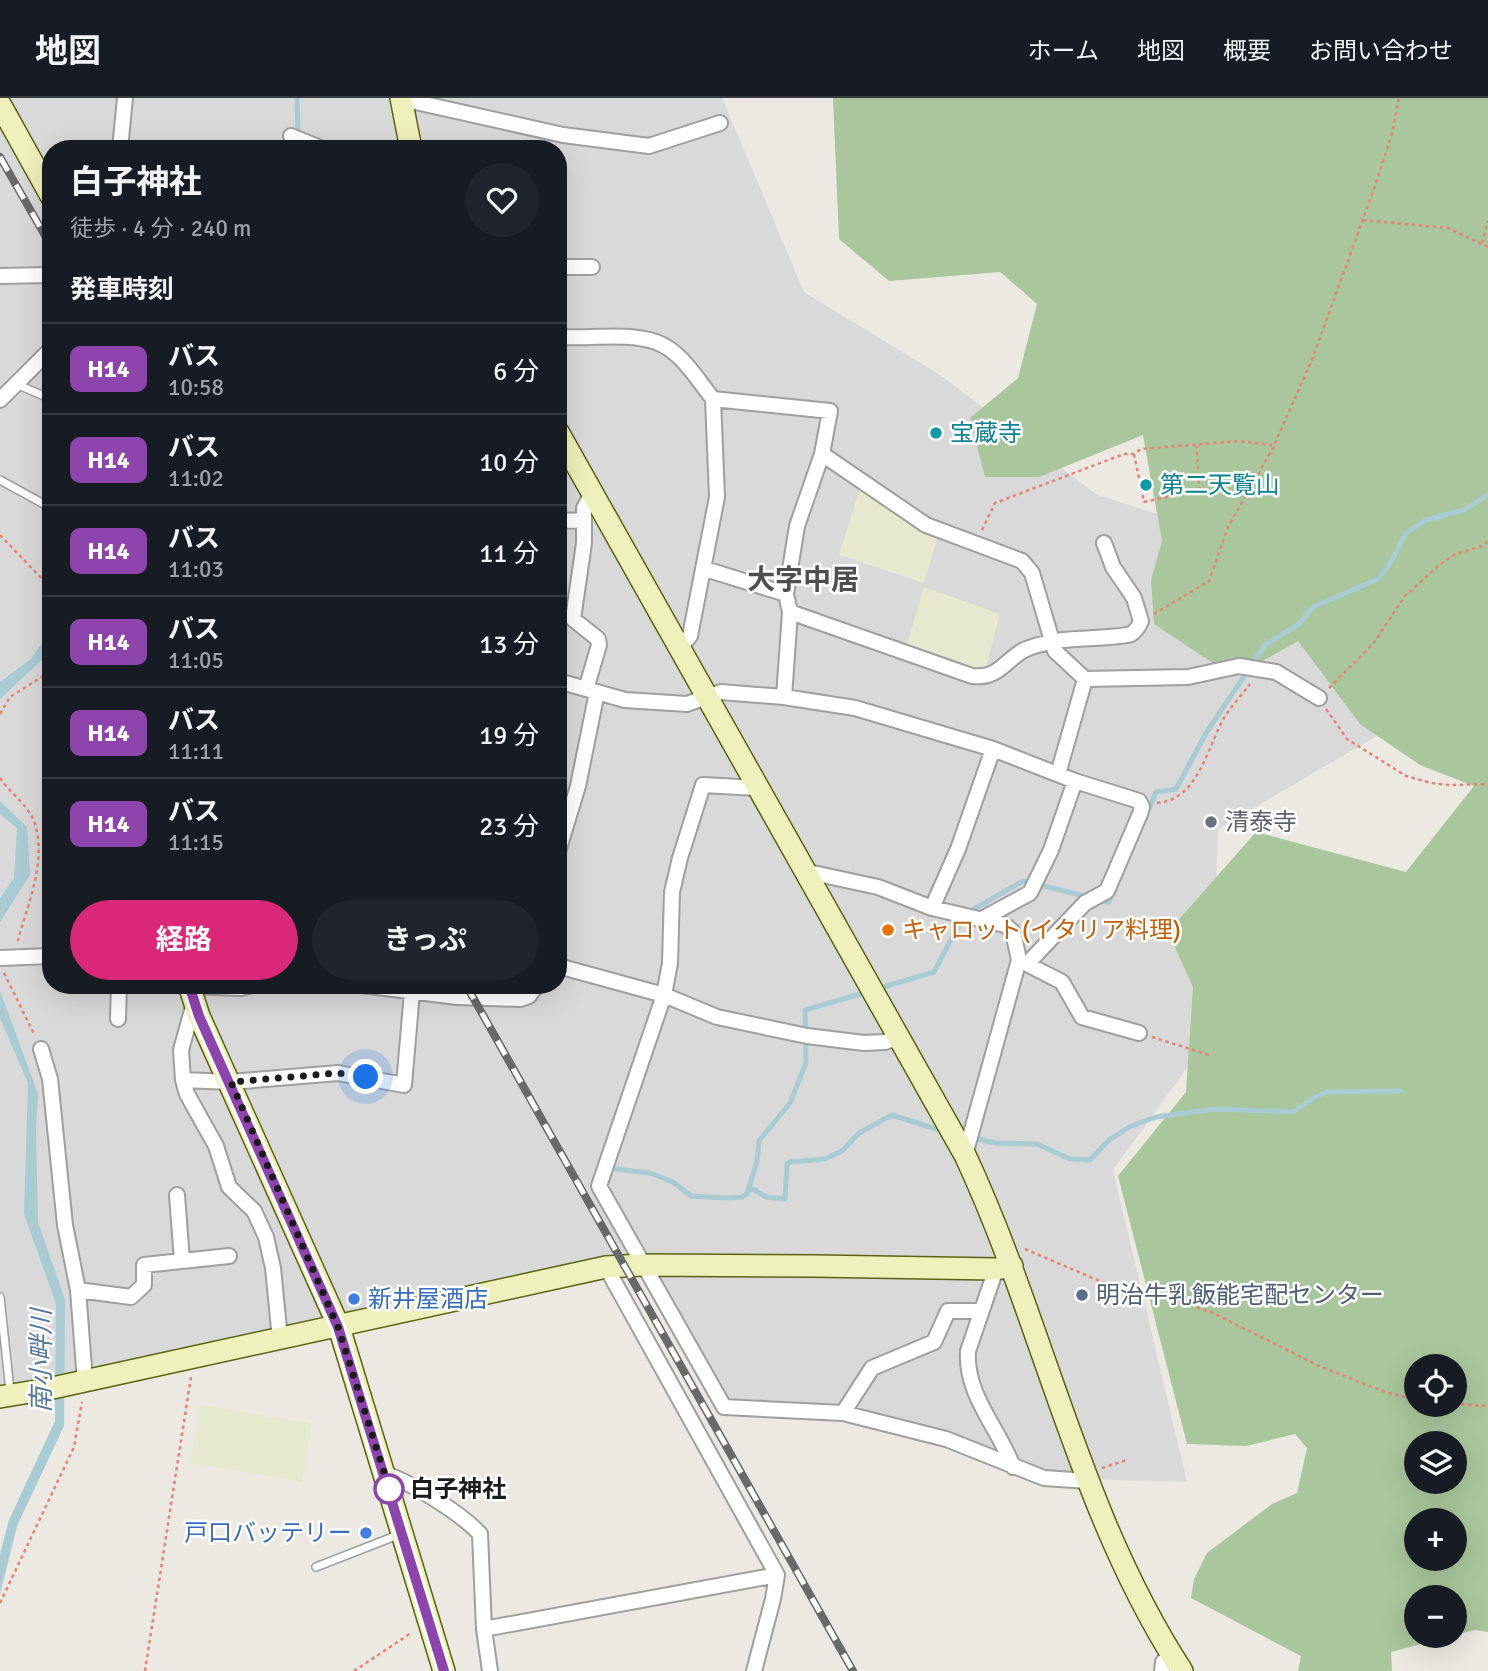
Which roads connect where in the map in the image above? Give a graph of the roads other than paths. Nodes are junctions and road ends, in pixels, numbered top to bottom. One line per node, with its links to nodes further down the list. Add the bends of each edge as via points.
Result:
1 (125, 98): 5 (street)
2 (402, 99): 4 (street, via 563,135 649,146); 6 (street)
3 (0, 104): 7 (street)
4 (720, 123)
5 (121, 140)
6 (409, 140)
7 (42, 180)
8 (567, 267): 9 (street)
9 (592, 267)
10 (0, 276): 11 (street)
11 (42, 278)
12 (567, 337): 17 (street, via 656,342 674,353)
13 (42, 358): 14 (street)
14 (15, 384): 15 (lane); 16 (street)
15 (42, 396)
16 (1, 397)
17 (713, 399): 19 (street, via 830,411); 26 (street, via 717,497)
18 (567, 448): 21 (street)
19 (822, 454): 27 (street, via 797,526); 29 (street, via 926,525 1015,557 1028,567)
20 (0, 480): 22 (lane)
21 (592, 493): 23 (street); 30 (street)
22 (42, 503)
23 (584, 520): 24 (street); 33 (street, via 573,619 599,645)
24 (567, 521)
25 (1104, 543): 29 (street, via 1113,567 1134,598 1142,621 1139,627 1130,635)
26 (705, 569): 27 (street); 30 (street, via 690,636)
27 (786, 594): 28 (street)
28 (790, 612): 29 (street, via 972,676 983,677 1023,650); 35 (street)
29 (1052, 642): 31 (street, via 1060,658)
30 (680, 648): 34 (street)
31 (1085, 679): 36 (street, via 1188,677 1239,666 1276,672); 38 (street)
32 (567, 683): 33 (street)
33 (592, 690): 34 (street, via 625,699 687,704); 41 (street, via 578,786)
34 (706, 697): 35 (street, via 721,692); 40 (street)
35 (784, 698): 37 (street, via 855,708)
36 (1319, 698)
37 (993, 750): 38 (street); 43 (street)
38 (1058, 774): 39 (street)
39 (1075, 781): 44 (street, via 1030,893); 47 (street, via 1139,801 1140,814 1107,891 1085,902)
40 (757, 788): 42 (street); 55 (street, via 703,785 671,892 670,963)
41 (567, 822)
42 (804, 871): 43 (street, via 878,887); 58 (street)
43 (932, 908): 44 (street)
44 (982, 919): 47 (street, via 1013,932)
45 (42, 957): 46 (street)
46 (5, 962)
47 (1023, 962): 57 (street, via 1062,982 1082,1017); 62 (street)
48 (567, 967): 55 (street)
49 (119, 994): 56 (street)
50 (190, 994): 60 (street, via 181,1050)
51 (192, 994): 61 (street)
52 (412, 994): 61 (street, via 404,1085 338,1073)
53 (496, 994): 54 (street, via 520,999)
54 (530, 994)
55 (664, 995): 58 (street, via 717,1017 807,1035 864,1043); 67 (street, via 599,1186)
56 (118, 1019)
57 (1139, 1032)
58 (900, 1037): 62 (street)
59 (41, 1049): 69 (street, via 50,1079 65,1225)
60 (183, 1080): 61 (street); 73 (street, via 216,1146 229,1187 254,1211 266,1237)
61 (231, 1082): 72 (street)
62 (965, 1156): 66 (street)
63 (177, 1195): 65 (street)
64 (229, 1256): 65 (street)
65 (182, 1261): 69 (street, via 144,1265 144,1285 131,1297)
66 (1004, 1261): 67 (street); 71 (street); 79 (street)
67 (642, 1265): 68 (street); 76 (street, via 724,1407)
68 (606, 1267): 72 (street); 82 (street)
69 (78, 1290): 74 (street)
70 (0, 1297): 75 (lane)
71 (981, 1311): 76 (street, via 948,1311 934,1342 872,1368); 77 (street, via 967,1365 974,1392)
72 (338, 1327): 73 (street); 78 (street)
73 (280, 1339): 74 (street)
74 (80, 1382): 75 (street)
75 (5, 1396)
76 (842, 1413): 77 (street, via 946,1439)
77 (1013, 1467): 79 (street, via 1044,1478)
78 (385, 1474): 80 (street); 83 (street, via 400,1478 480,1534)
79 (1087, 1477): 84 (street, via 1124,1569)
80 (402, 1534): 81 (lane); 85 (street)
81 (316, 1567)
82 (778, 1575): 83 (street); 87 (street)
83 (484, 1629): 86 (street)
84 (1172, 1666)
85 (444, 1671)
86 (490, 1671)
87 (754, 1671)

